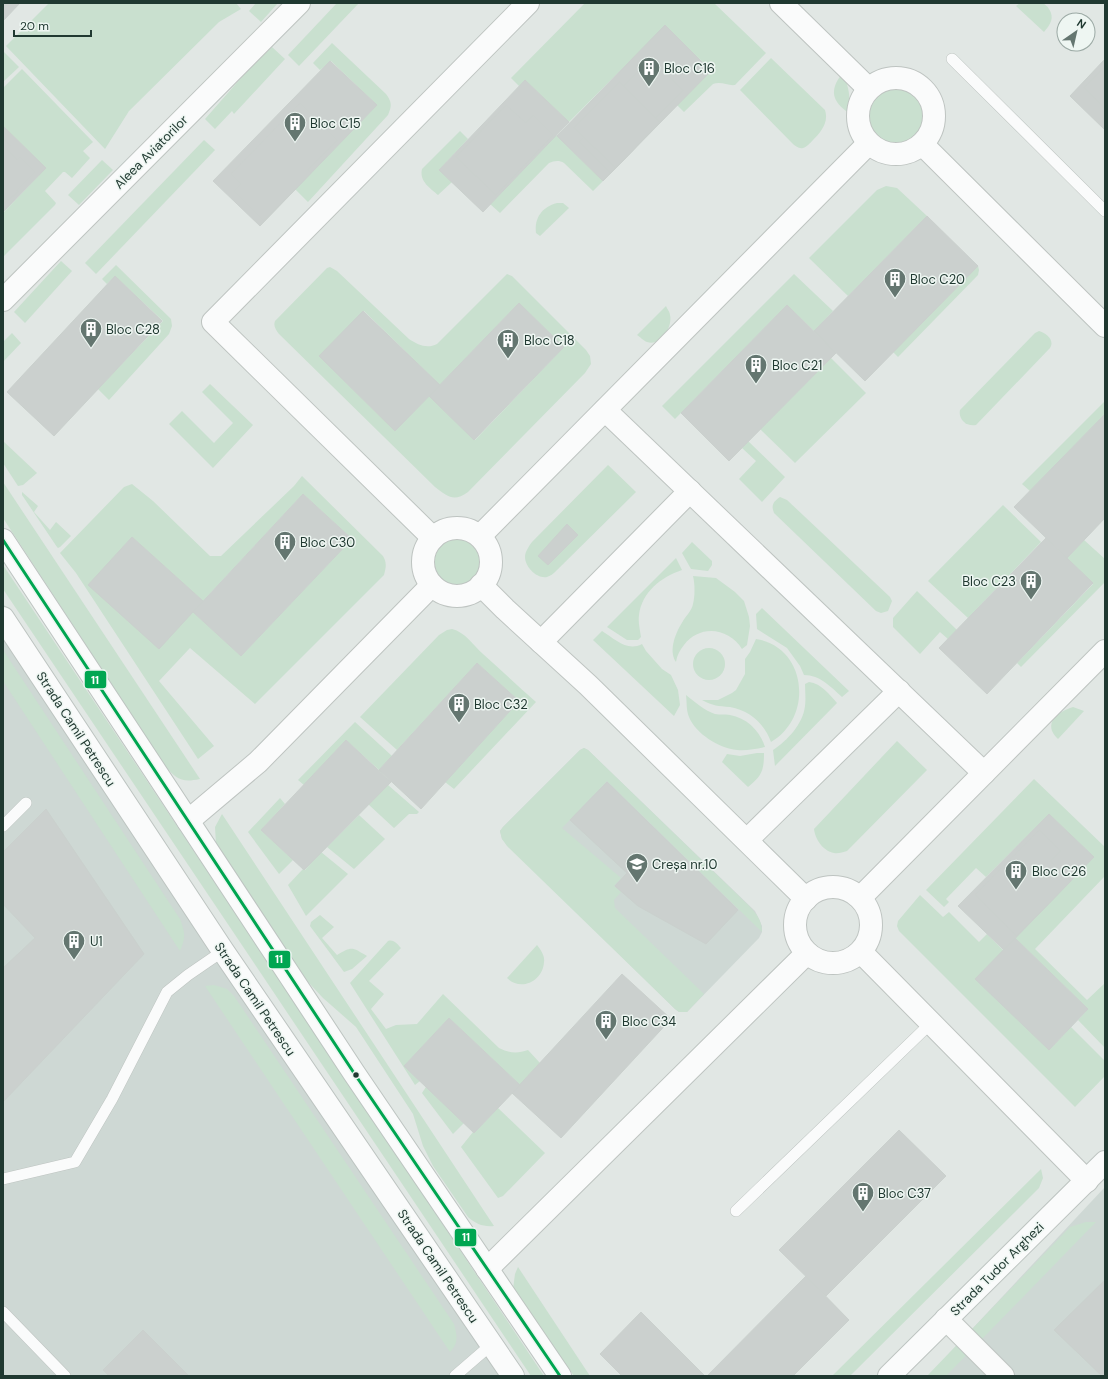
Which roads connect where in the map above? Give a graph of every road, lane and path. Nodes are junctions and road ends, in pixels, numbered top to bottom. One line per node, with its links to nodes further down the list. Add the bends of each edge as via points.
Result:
1 (299, 3): 9 (street, Aleea Aviatorilor)
2 (528, 3): 14 (street, via 213,322)
3 (781, 3): 5 (street)
4 (952, 59): 8 (lane)
5 (869, 89): 6 (street, via 863,97 857,116 863,136); 7 (street, via 877,83 896,78 915,84 923,90 933,107 934,117 928,136)
6 (869, 143): 7 (street, via 876,150 896,155 905,154); 11 (street)
7 (922, 144): 10 (street)
8 (1105, 211)
9 (3, 300)
10 (1105, 326)
11 (605, 410): 12 (street); 13 (street)
12 (690, 491): 19 (street); 21 (street)
13 (480, 536): 14 (street, via 461,528 451,528 441,531); 17 (street, via 487,545 490,555 488,577)
14 (433, 538): 16 (street, via 423,556 426,577)
15 (3, 540): 24 (street)
16 (432, 585): 17 (street, via 441,592 451,595 467,594); 24 (street, via 258,762)
17 (481, 586): 19 (street)
18 (3, 618): 29 (street, Strada Camil Petrescu)
19 (541, 642): 26 (street)
20 (1105, 651): 22 (street)
21 (899, 691): 22 (street); 26 (street)
22 (984, 773): 27 (street)
23 (26, 804): 25 (lane)
24 (188, 821): 37 (street)
25 (3, 826)
26 (747, 840): 28 (street)
27 (860, 898): 28 (street, via 850,891 827,888); 30 (street, via 871,919 868,942)
28 (806, 899): 31 (street, via 797,914 796,932)
29 (223, 951): 34 (lane, via 167,992 112,1099 75,1162); 40 (street, Strada Camil Petrescu)
30 (861, 952): 31 (street, via 840,963 817,960); 32 (street)
31 (807, 953): 37 (street)
32 (931, 1023): 35 (street); 36 (lane)
33 (1105, 1162): 35 (street, Strada Tudor Arghezi)
34 (3, 1179)
35 (1087, 1181): 39 (street, Strada Tudor Arghezi)
36 (736, 1211)
37 (487, 1269): 44 (street)
38 (3, 1312): 41 (lane)
39 (946, 1319): 45 (street, Strada Tudor Arghezi); 46 (street)
40 (492, 1344): 42 (lane); 43 (street, Strada Camil Petrescu)
41 (65, 1376)
42 (456, 1376)
43 (513, 1376)
44 (560, 1376)
45 (889, 1376)
46 (1002, 1376)

